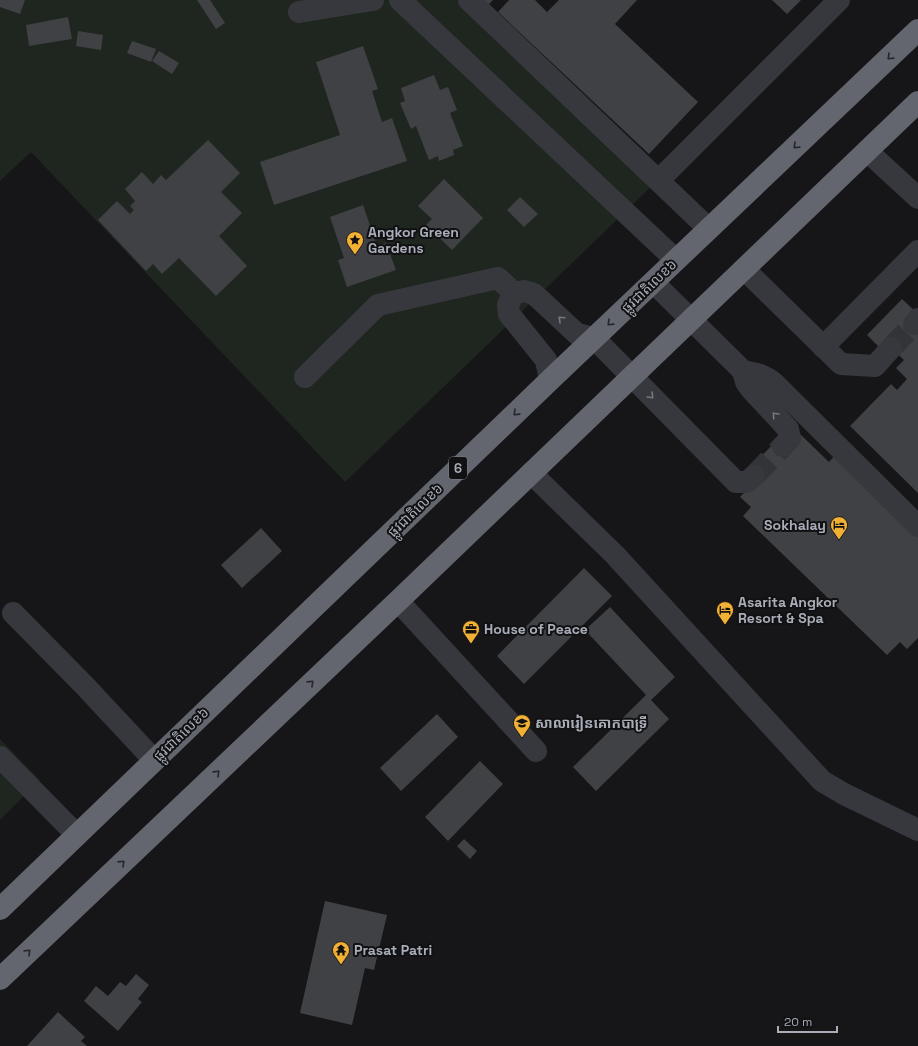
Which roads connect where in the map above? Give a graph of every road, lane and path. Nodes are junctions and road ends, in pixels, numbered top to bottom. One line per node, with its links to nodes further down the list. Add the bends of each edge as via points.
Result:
1 (373, 0): 5 (street)
2 (400, 0): 13 (street)
3 (469, 0): 9 (street)
4 (839, 0): 9 (street)
5 (298, 12)
6 (918, 30): 11 (highway, ផ្លូវជាតិលេខ៦ / 6, one-way to 11)
7 (918, 102): 8 (highway)
8 (867, 151): 10 (street); 14 (highway)
9 (659, 180): 11 (street)
10 (918, 198)
11 (709, 229): 13 (highway, ផ្លូវជាតិលេខ៦ / 6)
12 (918, 251): 19 (street)
13 (676, 260): 15 (highway, ផ្លូវជាតិលេខ៦ / 6)
14 (744, 269): 17 (highway); 19 (street)
15 (653, 282): 17 (street); 18 (highway, ផ្លូវជាតិលេខ៦ / 6, one-way to 18)
16 (514, 293): 18 (street, one-way to 16, via 577,334 534,294 524,291); 23 (street, via 498,278 378,305); 24 (street, via 508,305 509,314 546,360)
17 (691, 320): 21 (street); 22 (highway)
18 (594, 338): 22 (street); 24 (highway, ផ្លូវជាតិលេខ៦ / 6)
19 (823, 347): 20 (street, via 841,364 875,366)
20 (891, 348)
21 (743, 371): 25 (street, one-way to 21, via 790,439 788,429 751,389); 28 (street, via 766,377 774,383)
22 (632, 376): 26 (highway); 27 (street, one-way to 27, via 736,482 747,482)
23 (304, 377)
24 (550, 380): 33 (highway, ផ្លូវជាតិលេខ៦ / 6, one-way to 33)
25 (783, 446)
26 (531, 473): 29 (highway); 34 (street, via 614,556 822,781)
27 (754, 476)
28 (918, 526)
29 (398, 601): 31 (street); 37 (highway, one-way to 29)
30 (13, 613): 33 (street)
31 (536, 751)
32 (0, 757): 35 (street)
33 (154, 760): 35 (highway, ផ្លូវជាតិលេខ៦ / 6)
34 (918, 830)
35 (76, 835): 36 (highway, ផ្លូវជាតិលេខ៦ / 6)
36 (0, 909)
37 (0, 979)

